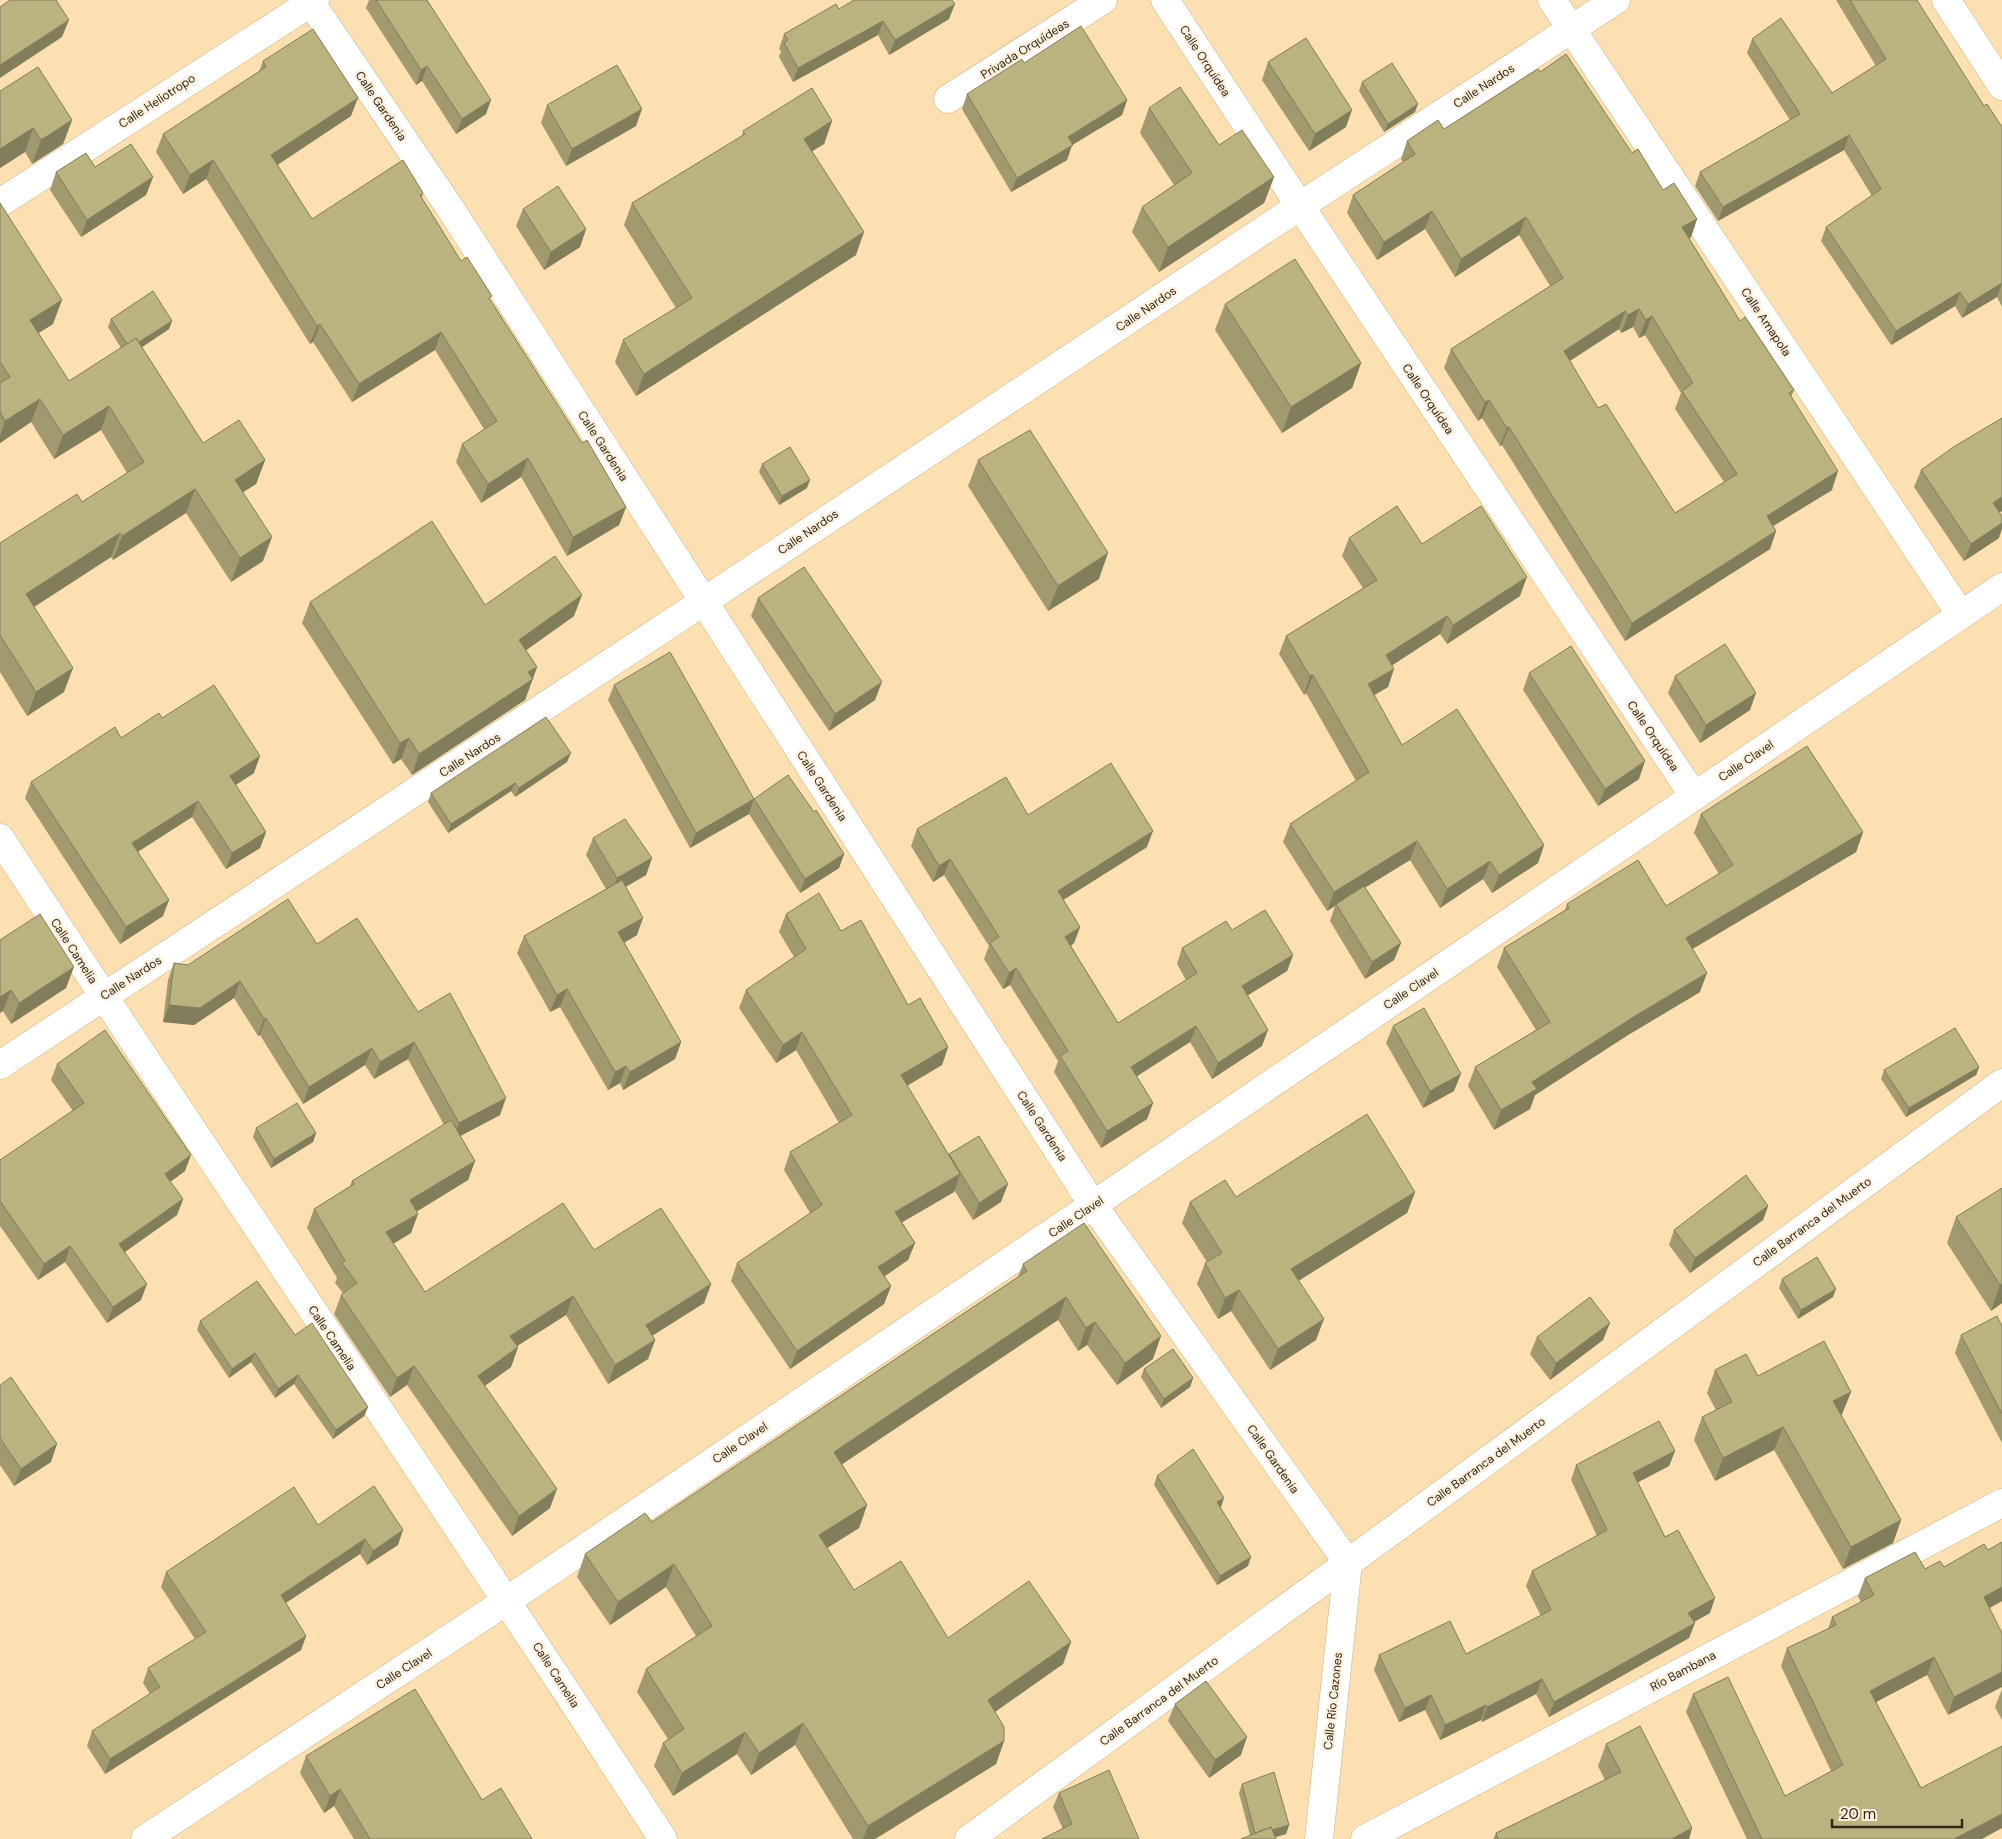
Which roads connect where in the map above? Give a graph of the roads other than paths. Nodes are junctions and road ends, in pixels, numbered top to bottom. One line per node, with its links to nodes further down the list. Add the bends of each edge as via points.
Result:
1 (1103, 0): 9 (street, Privada Orquídeas)
2 (1165, 0): 11 (street, Calle Orquídea)
3 (1552, 0): 7 (street, Calle Amapola)
4 (1616, 0): 7 (street, Calle Nardos)
5 (1946, 0): 8 (street)
6 (311, 1): 10 (street, Calle Heliotropo); 13 (street, Calle Gardenia, via 450,208)
7 (1571, 29): 11 (street, Calle Nardos); 14 (street, Calle Amapola)
8 (2002, 86)
9 (948, 99)
10 (0, 203)
11 (1300, 206): 13 (street, Calle Nardos); 15 (street, Calle Orquídea)
12 (2002, 587): 14 (street, Calle Clavel)
13 (703, 602): 17 (street, Calle Nardos); 20 (street, Calle Gardenia)
14 (1960, 615): 15 (street, Calle Clavel)
15 (1694, 796): 20 (street, Calle Clavel)
16 (0, 838): 17 (street, Calle Camelia)
17 (103, 996): 18 (street, Calle Nardos); 23 (street, Calle Camelia)
18 (0, 1065)
19 (2002, 1083): 22 (street, Calle Barranca del Muerto)
20 (1093, 1205): 22 (street, Calle Gardenia); 23 (street, Calle Clavel)
21 (2002, 1503): 28 (street, Río Bambana)
22 (1348, 1563): 26 (street, Calle Barranca del Muerto); 27 (street, Calle Río Cazones)
23 (508, 1600): 24 (street, Calle Clavel); 25 (street, Calle Camelia)
24 (145, 1839)
25 (663, 1839)
26 (969, 1839)
27 (1319, 1839)
28 (1365, 1839)

